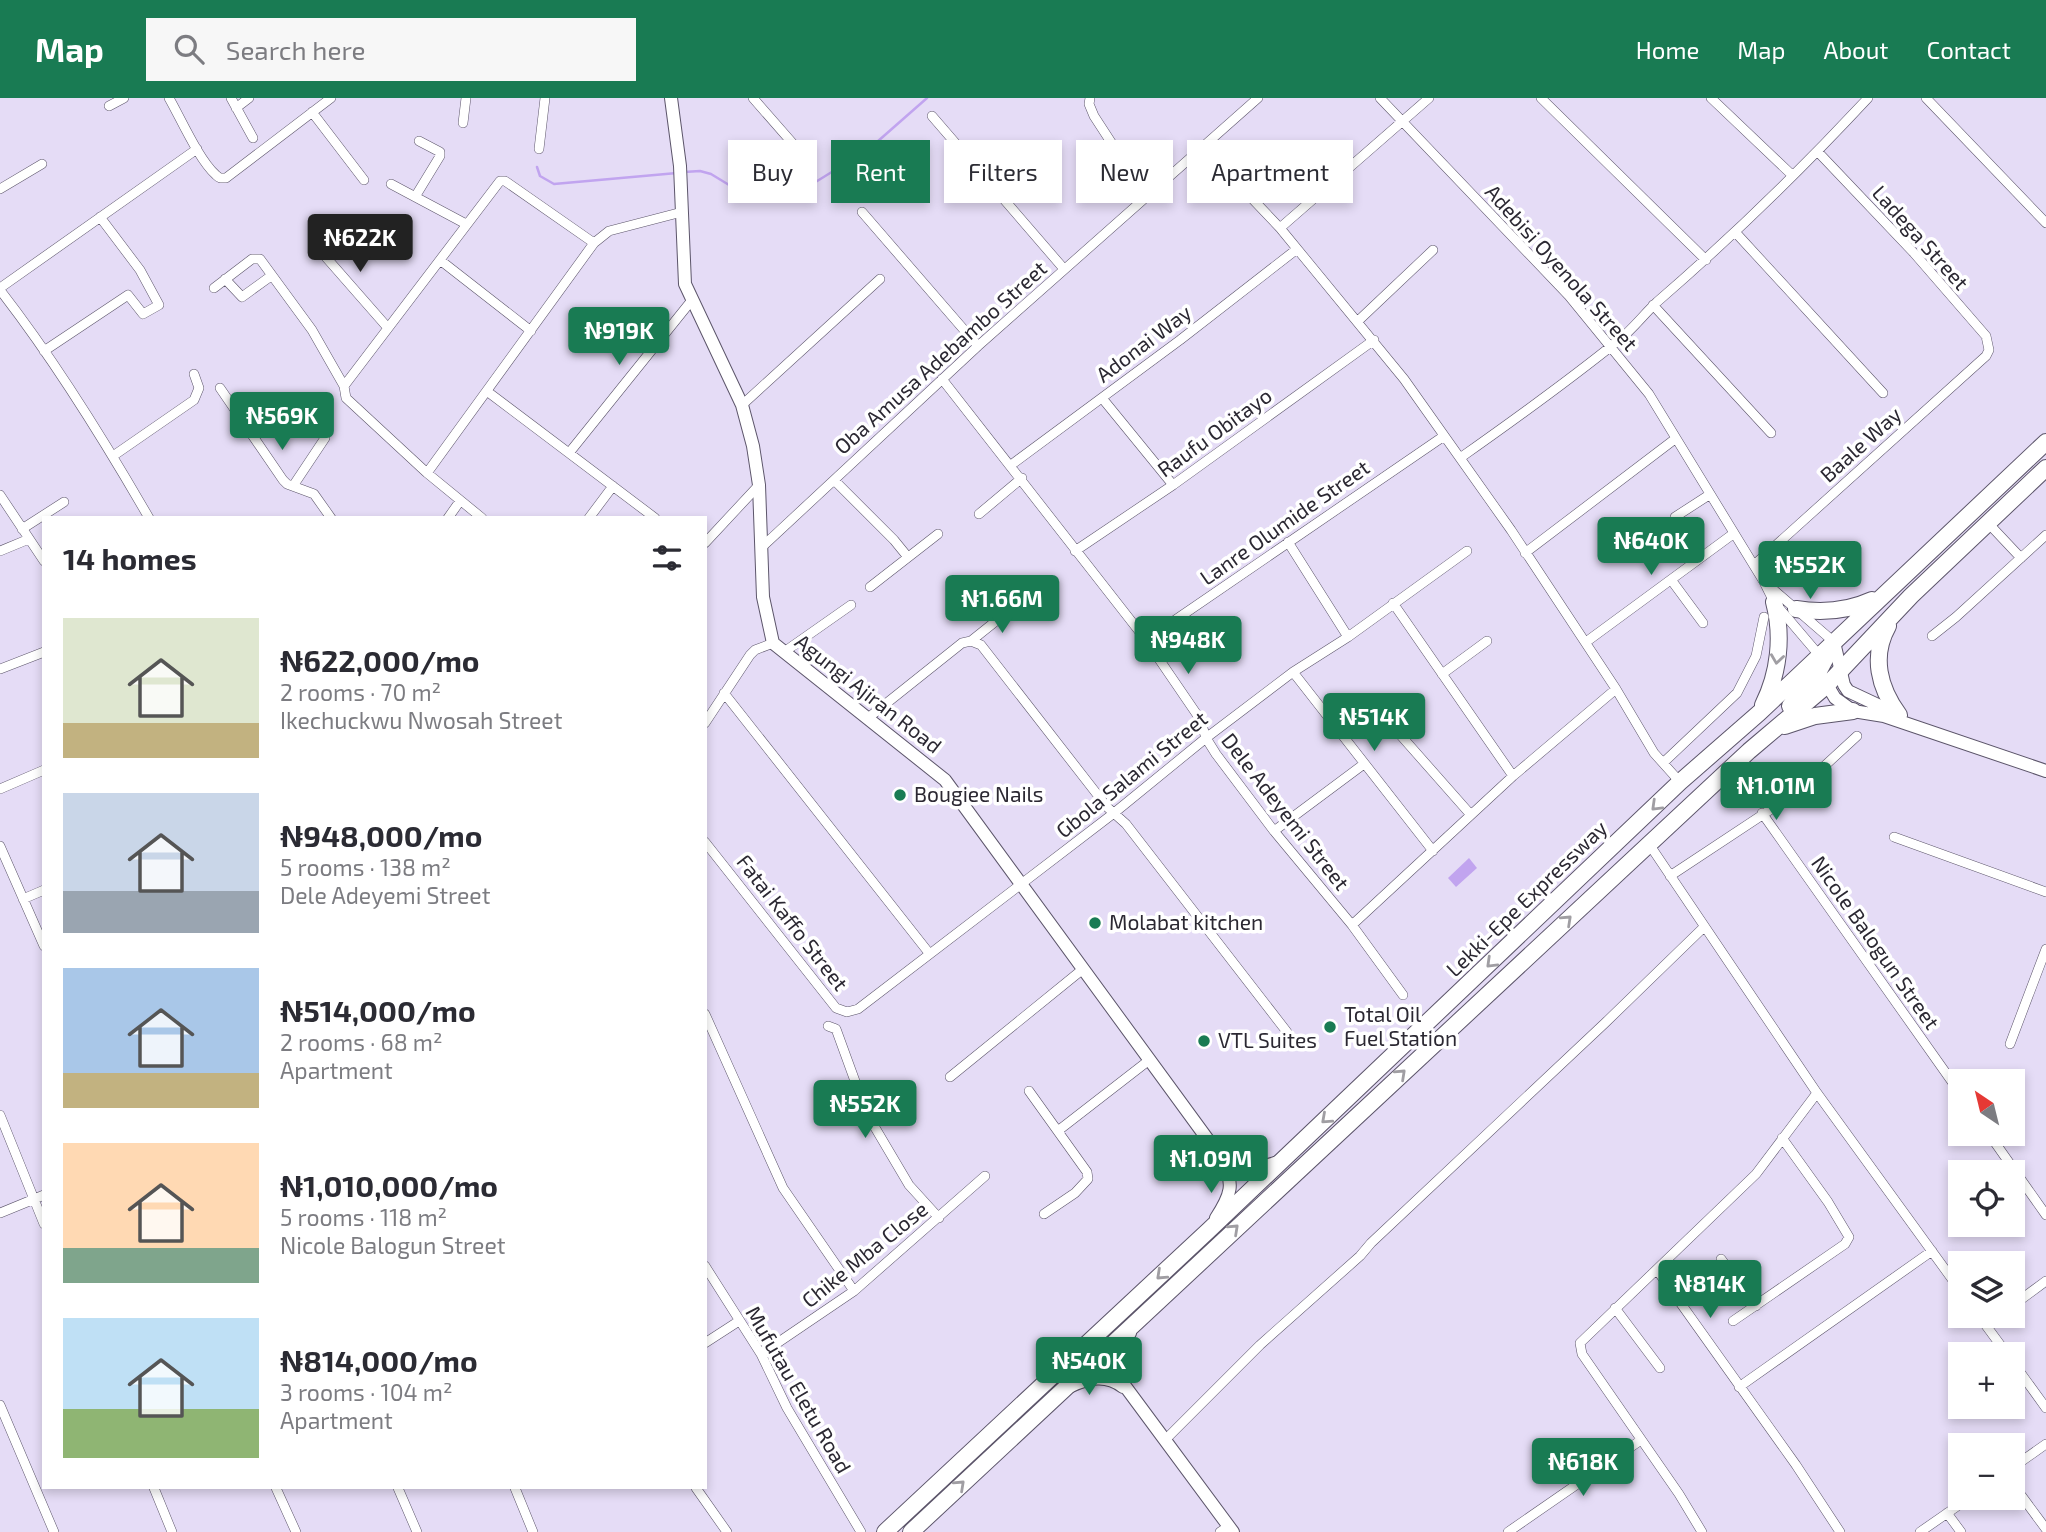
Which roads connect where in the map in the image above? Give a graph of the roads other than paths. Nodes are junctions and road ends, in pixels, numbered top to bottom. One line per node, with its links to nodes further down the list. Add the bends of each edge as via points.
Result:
1 (124, 98): 18 (street)
2 (169, 98): 29 (street)
3 (231, 98): 19 (street)
4 (249, 98): 19 (street)
5 (331, 98): 20 (street)
6 (466, 98): 23 (street)
7 (545, 98): 30 (street)
8 (671, 98): 42 (street, Agungi Ajiran Road)
9 (753, 98): 25 (street)
10 (1090, 98): 26 (street, via 1094,116)
11 (1258, 98): 27 (street, Oba Amusa Adebambo Street)
12 (1380, 98): 22 (street, Adebisi Oyenola Street)
13 (1429, 98): 22 (street)
14 (1541, 98): 54 (street)
15 (1711, 98): 35 (street)
16 (1868, 98): 31 (street)
17 (1926, 98): 46 (street)
18 (109, 106)
19 (236, 108): 24 (street)
20 (312, 112): 29 (street, via 226,177 215,174); 36 (street)
21 (932, 116): 55 (street)
22 (1401, 122): 48 (street); 68 (street, Adebisi Oyenola Street, via 1569,296)
23 (463, 123)
24 (253, 138)
25 (790, 140)
26 (1110, 140)
27 (1211, 140)
28 (419, 141): 39 (street, via 440,156)
29 (197, 149): 44 (street)
30 (539, 149)
31 (1818, 152): 35 (street); 69 (street, Ladega Street, via 1986,336)
32 (1187, 161): 34 (street, Oba Amusa Adebambo Street)
33 (42, 164): 38 (street)
34 (1173, 173)
35 (1792, 175): 49 (street)
36 (364, 180)
37 (391, 184): 39 (street)
38 (0, 189)
39 (415, 197): 47 (street)
40 (1138, 203): 55 (street, Oba Amusa Adebambo Street)
41 (1256, 203): 48 (street)
42 (682, 212): 50 (street, via 609,231); 61 (street, Agungi Ajiran Road, via 685,284)
43 (862, 212): 67 (street)
44 (100, 217): 60 (street); 70 (street, via 141,270 159,305 143,314 128,295)
45 (341, 220): 64 (street, via 321,242 324,255)
46 (2046, 223)
47 (466, 224): 50 (street, via 502,180); 53 (street)
48 (1280, 228): 51 (street)
49 (1736, 233): 54 (street); 76 (street)
50 (594, 243): 65 (street)
51 (1297, 249): 63 (street); 77 (street, Adonai Way)
52 (1433, 250): 63 (street)
53 (440, 260): 64 (street); 65 (street)
54 (1706, 260): 62 (street)
55 (1064, 269): 67 (street, Oba Amusa Adebambo Street)
56 (271, 276): 57 (street, via 242,297); 57 (street, via 256,258); 73 (street, via 312,330)
57 (225, 279): 59 (street)
58 (880, 279): 78 (street)
59 (214, 288)
60 (0, 289): 70 (street)
61 (692, 300): 78 (street, Agungi Ajiran Road); 84 (street)
62 (1653, 305): 68 (street); 79 (street)
63 (1358, 321): 66 (street)
64 (388, 327): 73 (street)
65 (531, 331): 75 (street)
66 (1374, 340): 80 (street); 93 (street, Raufu Obitayo)
67 (978, 346): 72 (street, Oba Amusa Adebambo Street)
68 (1611, 346): 82 (street, Adebisi Oyenola Street, via 1649,394); 86 (street)
69 (1989, 350): 127 (street, Baale Way)
70 (44, 351): 85 (street)
71 (194, 373): 85 (street, via 199,393 194,400)
72 (942, 379): 87 (street, Dele Adeyemi Street); 91 (street, Oba Amusa Adebambo Street)
73 (344, 386): 89 (street, via 346,398)
74 (220, 388): 94 (street, via 284,480)
75 (488, 392): 84 (street); 89 (street)
76 (1883, 393)
77 (1102, 398): 87 (street, Adonai Way); 93 (street)
78 (742, 405): 92 (street, Agungi Ajiran Road)
79 (1771, 433)
80 (1444, 436): 86 (street); 118 (street, Lanre Olumide Street)
81 (325, 438): 94 (street)
82 (1675, 439): 97 (street, Adebisi Oyenola Street); 123 (street)
83 (2046, 442): 100 (highway, Lekki-Epe Expressway)
84 (569, 453): 95 (street)
85 (113, 456): 104 (street)
86 (1460, 458): 123 (street)
87 (1011, 465): 90 (street, Dele Adeyemi Street)
88 (2046, 468): 111 (highway)
89 (427, 473): 98 (street)
90 (1022, 478): 101 (street); 121 (street, Dele Adeyemi Street)
91 (834, 480): 119 (street, Oba Amusa Adebambo Street); 124 (street)
92 (759, 485): 117 (street); 119 (street, Agungi Ajiran Road)
93 (1173, 485): 121 (street, Raufu Obitayo)
94 (293, 486): 105 (street, via 314,494)
95 (613, 486): 108 (street); 109 (street)
96 (0, 495): 112 (street)
97 (1709, 495): 110 (street); 114 (street, Adebisi Oyenola Street)
98 (460, 500): 106 (street); 107 (street)
99 (64, 502): 103 (street)
100 (1982, 502): 130 (highway, Lekki-Epe Expressway); 151 (highway, via 1967,525 1845,646)
101 (979, 514)
102 (42, 516): 112 (street)
103 (42, 516)
104 (148, 516)
105 (330, 516)
106 (448, 516)
107 (480, 516)
108 (590, 516)
109 (652, 516)
110 (1675, 517)
111 (1989, 524): 126 (street); 132 (highway)
112 (22, 529): 116 (street)
113 (938, 534): 124 (street)
114 (1734, 534): 127 (street, Adebisi Oyenola Street); 128 (street)
115 (2046, 535): 126 (street)
116 (29, 539): 120 (street); 125 (street)
117 (707, 541)
118 (1288, 542): 141 (street); 142 (street, Lanre Olumide Street)
119 (762, 547): 147 (street, Agungi Ajiran Road, via 763,597)
120 (0, 551)
121 (1075, 551): 142 (street, Dele Adeyemi Street)
122 (1467, 551): 134 (street, Gbola Salami Street)
123 (1525, 553): 145 (street)
124 (907, 556): 131 (street)
125 (42, 558)
126 (2021, 558): 140 (street)
127 (1754, 565): 129 (street, Adebisi Oyenola Street)
128 (1672, 581): 139 (street); 145 (street)
129 (1765, 582): 133 (street); 137 (street)
130 (1894, 585): 137 (highway, via 1858,607); 146 (highway, Lekki-Epe Expressway)
131 (870, 587)
132 (1911, 596): 151 (highway); 160 (highway, via 1891,620 1879,650 1883,689)
133 (1774, 602): 150 (street); 159 (highway, one-way to 159, via 1778,649 1770,690)
134 (1393, 603): 141 (street, Gbola Salami Street); 154 (street)
135 (851, 605): 148 (street)
136 (1016, 605): 143 (street)
137 (1796, 609): 146 (street)
138 (1764, 617): 168 (street, via 1756,656 1737,692)
139 (1703, 623)
140 (1932, 636)
141 (1348, 637): 153 (street, Gbola Salami Street)
142 (1146, 640): 166 (street, Dele Adeyemi Street, via 1200,719)
143 (971, 641): 161 (street, via 962,643); 176 (street, via 981,645)
144 (1487, 641): 154 (street)
145 (1586, 642): 156 (street)
146 (1834, 642): 150 (highway, Lekki-Epe Expressway); 151 (street)
147 (774, 643): 148 (street, Agungi Ajiran Road); 157 (street, via 755,650)
148 (784, 652): 161 (street, Agungi Ajiran Road)
149 (42, 653): 152 (street)
150 (1820, 662): 155 (street); 159 (highway, Lekki-Epe Expressway); 175 (highway, via 1798,698 1716,774)
151 (1839, 665): 155 (highway); 160 (street, via 1848,691)
152 (0, 669)
153 (1293, 672): 166 (street, Gbola Salami Street); 169 (street)
154 (1442, 674): 172 (street)
155 (1826, 685): 158 (street); 167 (highway, Lekki-Epe Expressway)
156 (1616, 689): 168 (street); 172 (street)
157 (724, 693): 162 (street); 194 (street)
158 (1853, 711): 164 (street); 167 (highway, via 1788,724)
159 (1759, 713): 173 (highway, Lekki-Epe Expressway)
160 (1899, 715): 164 (street)
161 (868, 718): 186 (street, Agungi Ajiran Road, via 945,780)
162 (707, 720)
163 (1396, 730): 178 (street)
164 (1924, 730): 171 (street)
165 (1857, 736): 177 (street, via 1794,794)
166 (1206, 738): 176 (street, Gbola Salami Street); 179 (street, Dele Adeyemi Street)
167 (1749, 751): 175 (highway, Lekki-Epe Expressway)
168 (1663, 763): 173 (street)
169 (1364, 764): 179 (street); 184 (street)
170 (42, 771): 174 (street)
171 (2046, 771)
172 (1513, 776): 178 (street)
173 (1680, 782): 212 (highway, Lekki-Epe Expressway, one-way to 212)
174 (0, 789)
175 (1708, 789): 181 (highway, Lekki-Epe Expressway)
176 (1114, 813): 186 (street, Gbola Salami Street); 200 (street)
177 (1762, 813): 185 (street); 203 (street, Nicole Balogun Street)
178 (1471, 815): 184 (street)
179 (1274, 831): 190 (street, Dele Adeyemi Street)
180 (1894, 838): 188 (street)
181 (1648, 844): 185 (street); 232 (highway, Lekki-Epe Expressway, one-way to 181)
182 (707, 845): 197 (street, Fatai Kaffo Street, via 836,1008)
183 (0, 846): 189 (street)
184 (1433, 851): 190 (street)
185 (1670, 876): 191 (street)
186 (1021, 886): 194 (street, Gbola Salami Street); 195 (street, Agungi Ajiran Road)
187 (42, 891): 189 (street)
188 (2046, 892)
189 (23, 899): 192 (street)
190 (1352, 925): 196 (street, Dele Adeyemi Street)
191 (1704, 927): 206 (street); 244 (street)
192 (42, 942)
193 (2046, 948): 201 (street)
194 (929, 953): 197 (street, Gbola Salami Street)
195 (1083, 969): 202 (street, Agungi Ajiran Road); 204 (street)
196 (1403, 995)
197 (858, 1009)
198 (707, 1018): 228 (street, via 783,1188)
199 (828, 1026): 219 (street, via 836,1029 867,1114 909,1185)
200 (1287, 1032)
201 (2010, 1044)
202 (1148, 1061): 208 (street); 211 (street, Agungi Ajiran Road)
203 (1948, 1076)
204 (950, 1077)
205 (1029, 1091): 208 (street)
206 (1817, 1093): 209 (street); 222 (street)
207 (0, 1115): 215 (street)
208 (1059, 1130): 217 (street, via 1088,1179 1076,1194)
209 (1782, 1138): 225 (street, via 1756,1174); 230 (street, via 1849,1237)
210 (1997, 1146): 218 (street)
211 (1222, 1159): 212 (street, via 1234,1167 1256,1170); 221 (street, via 1230,1174 1229,1193)
212 (1278, 1162): 221 (highway, Lekki-Epe Expressway)
213 (985, 1176): 219 (street, Chike Mba Close)
214 (42, 1196): 215 (street)
215 (33, 1199): 216 (street); 220 (street)
216 (0, 1213)
217 (1044, 1214)
218 (2046, 1215)
219 (939, 1218): 228 (street, Chike Mba Close)
220 (42, 1219)
221 (1209, 1230): 265 (highway, Lekki-Epe Expressway, one-way to 265)
222 (1932, 1251): 226 (street); 239 (street)
223 (1721, 1259): 230 (street)
224 (707, 1269): 233 (street, Mufutau Eletu Road)
225 (1657, 1270): 231 (street); 239 (street)
226 (1948, 1273)
227 (2046, 1281): 229 (street)
228 (854, 1291): 236 (street, Chike Mba Close)
229 (2025, 1296)
230 (1756, 1306): 234 (street)
231 (1615, 1308): 237 (street); 245 (street, via 1580,1343 1582,1354)
232 (1144, 1312): 240 (street, via 1118,1354 1117,1371); 241 (highway, Lekki-Epe Expressway)
233 (739, 1321): 235 (street); 236 (street, Mufutau Eletu Road)
234 (1733, 1321)
235 (707, 1342)
236 (761, 1354): 264 (street, Mufutau Eletu Road, via 787,1408)
237 (1660, 1368)
238 (2025, 1379): 243 (street)
239 (1739, 1387): 269 (street)
240 (1127, 1390): 241 (street, via 1111,1380 1094,1378); 244 (street)
241 (1054, 1398): 266 (highway, Lekki-Epe Expressway, one-way to 241)
242 (0, 1405): 258 (street)
243 (2046, 1408)
244 (1166, 1439): 257 (street)
245 (1641, 1440): 267 (street); 268 (street)
246 (2046, 1444): 247 (street)
247 (2025, 1459)
248 (154, 1489): 259 (street)
249 (276, 1489): 260 (street)
250 (398, 1489): 261 (street)
251 (514, 1489): 262 (street)
252 (697, 1489): 263 (street)
253 (2025, 1501): 256 (street)
254 (1951, 1510): 255 (street)
255 (1947, 1513): 270 (street); 271 (street)
256 (2046, 1529)
257 (1227, 1530)
258 (54, 1532)
259 (173, 1532)
260 (296, 1532)
261 (417, 1532)
262 (533, 1532)
263 (727, 1532)
264 (861, 1532)
265 (885, 1532)
266 (911, 1532)
267 (1508, 1532)
268 (1702, 1532)
269 (1840, 1532)
270 (1920, 1532)
271 (1961, 1532)

